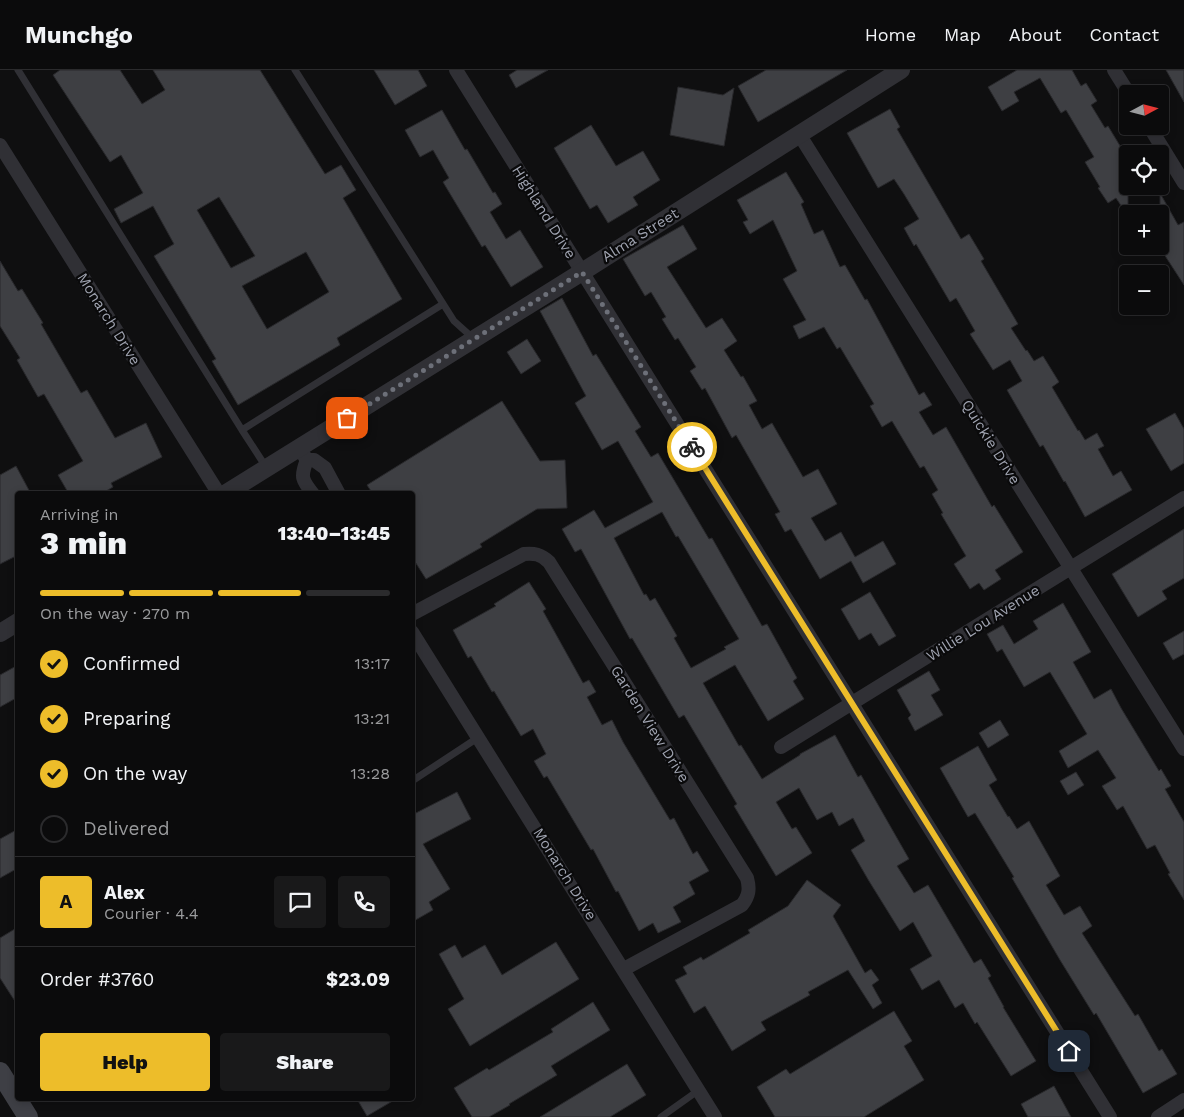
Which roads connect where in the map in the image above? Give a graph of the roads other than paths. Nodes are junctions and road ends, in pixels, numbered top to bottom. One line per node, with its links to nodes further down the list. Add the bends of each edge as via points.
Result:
1 (18, 70): 14 (lane)
2 (294, 70): 12 (lane)
3 (456, 70): 11 (street, Highland Drive)
4 (901, 70): 7 (street, Alma Street)
5 (1114, 70): 6 (street)
6 (1123, 85)
7 (799, 134): 11 (street, Alma Street); 22 (street, Quickie Drive)
8 (1155, 135): 10 (street)
9 (0, 145): 17 (street, Monarch Drive)
10 (1184, 182)
11 (582, 272): 13 (street, Alma Street); 27 (street, Highland Drive)
12 (443, 304): 13 (lane, via 454,321); 14 (lane)
13 (475, 339): 15 (street, Alma Street)
14 (242, 430): 16 (lane)
15 (303, 454): 16 (street, Alma Street); 19 (street, via 304,482); 20 (street, via 325,468)
16 (266, 468): 18 (street, Alma Street)
17 (217, 491)
18 (230, 491)
19 (311, 491)
20 (337, 491)
21 (1184, 498): 22 (street, Willie Lou Avenue)
22 (1071, 569): 27 (street, Willie Lou Avenue); 30 (street, Quickie Drive)
23 (415, 612): 32 (street, Garden View Drive, via 524,554 544,557 747,878 750,887 748,898 742,905)
24 (15, 624): 25 (street)
25 (0, 633)
26 (415, 637): 28 (street, Monarch Drive)
27 (852, 703): 29 (street, Willie Lou Avenue); 41 (street, Highland Drive)
28 (479, 737): 31 (lane); 32 (street, Monarch Drive)
29 (781, 746)
30 (1184, 749)
31 (415, 778)
32 (624, 969): 34 (street, Monarch Drive)
33 (0, 1072): 35 (main road)
34 (699, 1090): 39 (lane); 40 (street, Monarch Drive)
35 (15, 1096)
36 (1184, 1100): 42 (street)
37 (18, 1101): 38 (main road)
38 (28, 1117)
39 (660, 1117)
40 (716, 1117)
41 (1110, 1117)
42 (1158, 1117)

